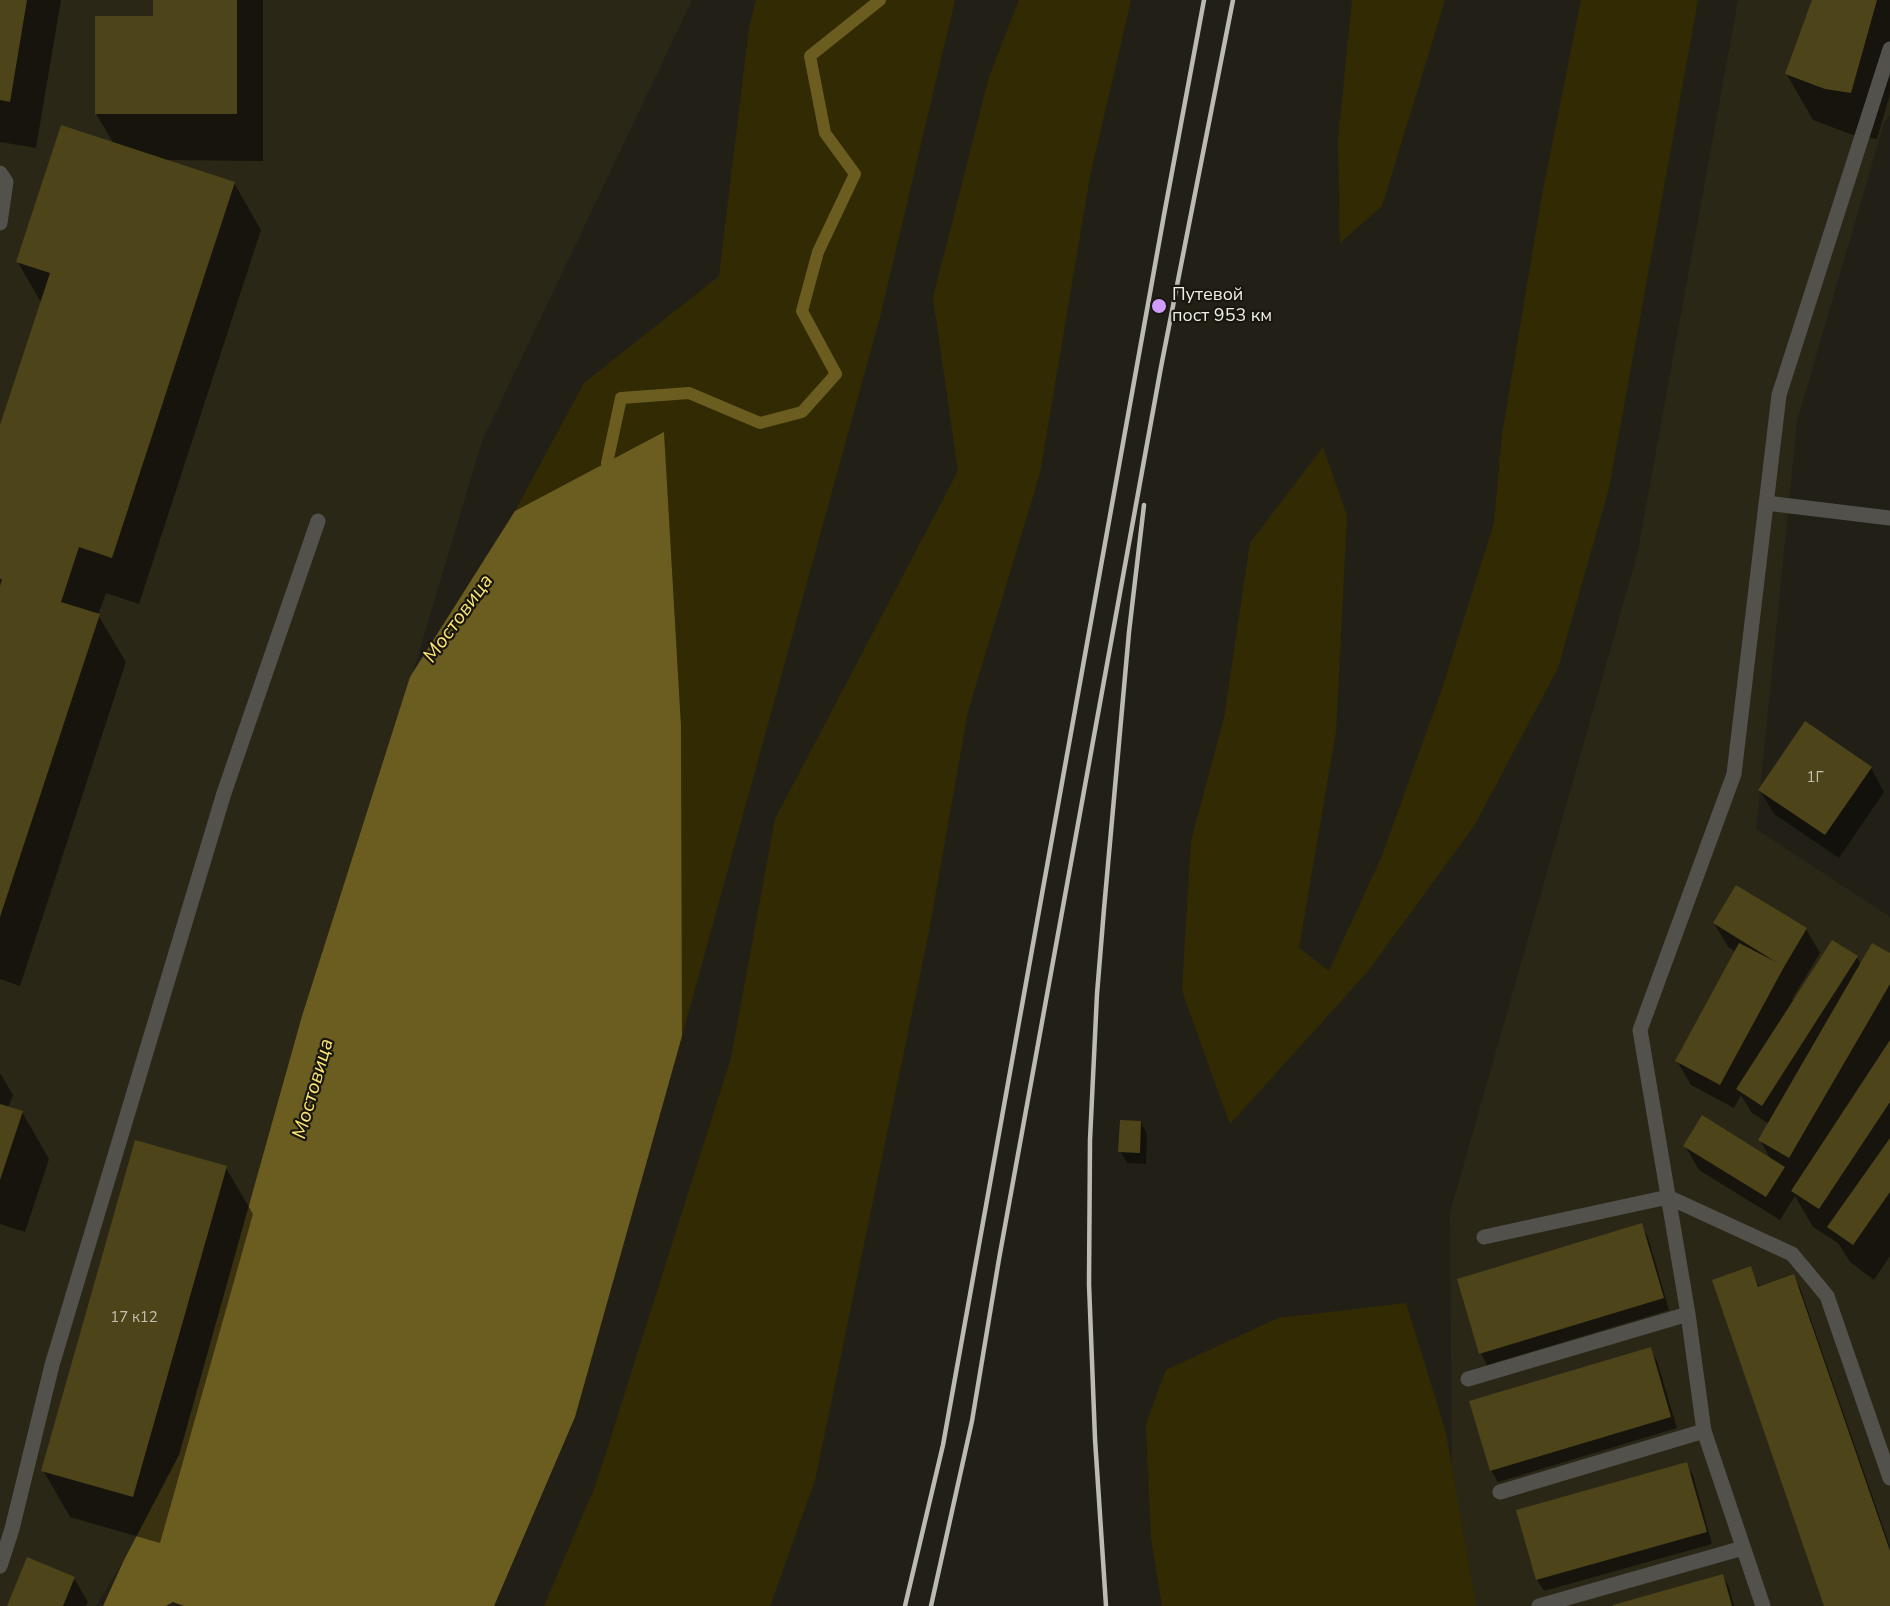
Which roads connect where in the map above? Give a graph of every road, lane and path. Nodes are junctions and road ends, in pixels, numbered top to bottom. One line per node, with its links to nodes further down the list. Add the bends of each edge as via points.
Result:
1 (1890, 49): 4 (lane, via 1779,394)
2 (0, 173): 3 (lane, via 6,182)
3 (0, 223)
4 (1766, 503): 5 (lane); 7 (lane, via 1734,774 1640,1030)
5 (1890, 518)
6 (318, 521): 15 (lane, via 224,793 56,1353)
7 (1668, 1197): 8 (lane); 9 (lane); 12 (lane, via 1792,1254 1827,1296)
8 (1484, 1237)
9 (1688, 1314): 10 (lane); 11 (lane)
10 (1468, 1379)
11 (1704, 1431): 13 (lane); 14 (lane)
12 (1890, 1478)
13 (1500, 1492)
14 (1743, 1548): 16 (lane); 17 (lane)
15 (0, 1566)
16 (1539, 1606)
17 (1763, 1606)

